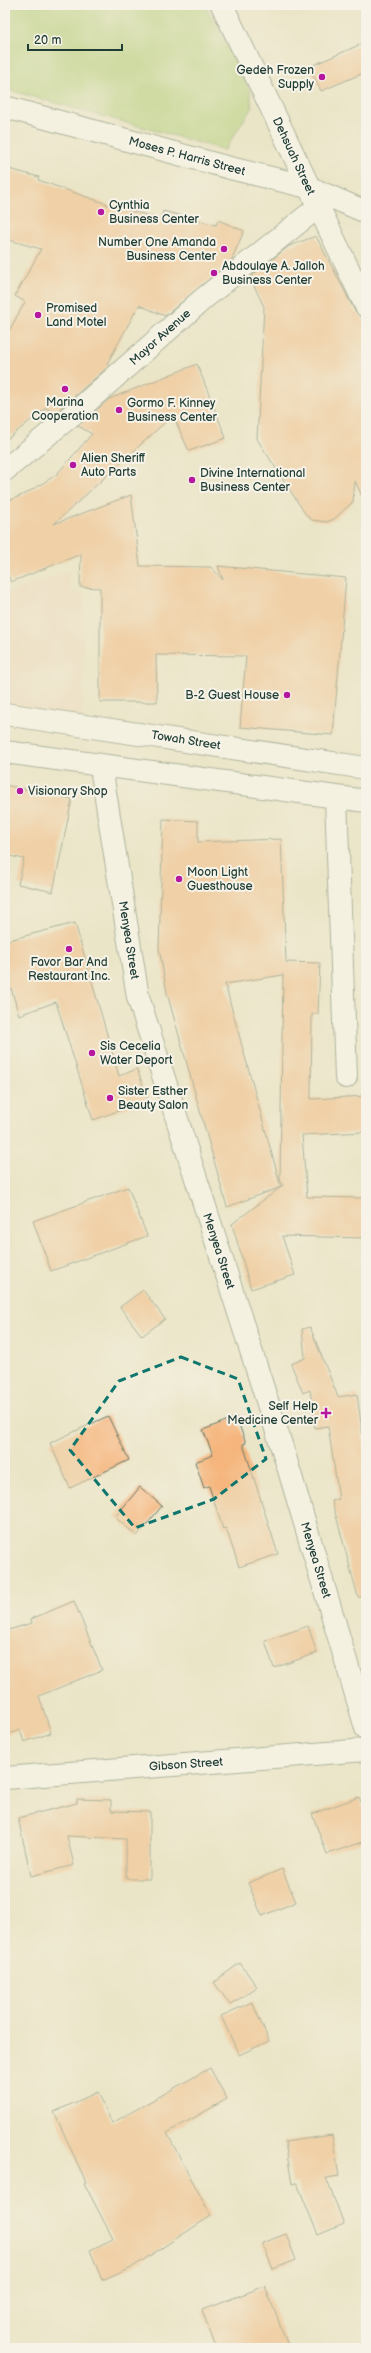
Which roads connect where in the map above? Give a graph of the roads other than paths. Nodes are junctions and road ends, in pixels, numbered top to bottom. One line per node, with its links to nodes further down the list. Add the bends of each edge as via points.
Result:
1 (222, 5): 3 (main road, Dehsuah Street)
2 (5, 107): 3 (main road, Moses P. Harris Street)
3 (308, 187): 4 (main road, Dehsuah Street); 5 (main road, Moses P. Harris Street)
4 (318, 207): 6 (main road, Dehsuah Street); 7 (main road, Mayor Avenue, via 203,299 79,409)
5 (366, 212)
6 (366, 306)
7 (5, 470)
8 (5, 714): 11 (main road, Towah Street)
9 (5, 752): 10 (main road)
10 (101, 767): 12 (main road); 15 (main road, Menyea Street, via 138,997 286,1460)
11 (366, 768)
12 (336, 798): 13 (main road); 14 (main road)
13 (366, 801)
14 (346, 1077)
15 (366, 1728)
16 (366, 1750): 17 (main road, Gibson Street)
17 (5, 1778)

